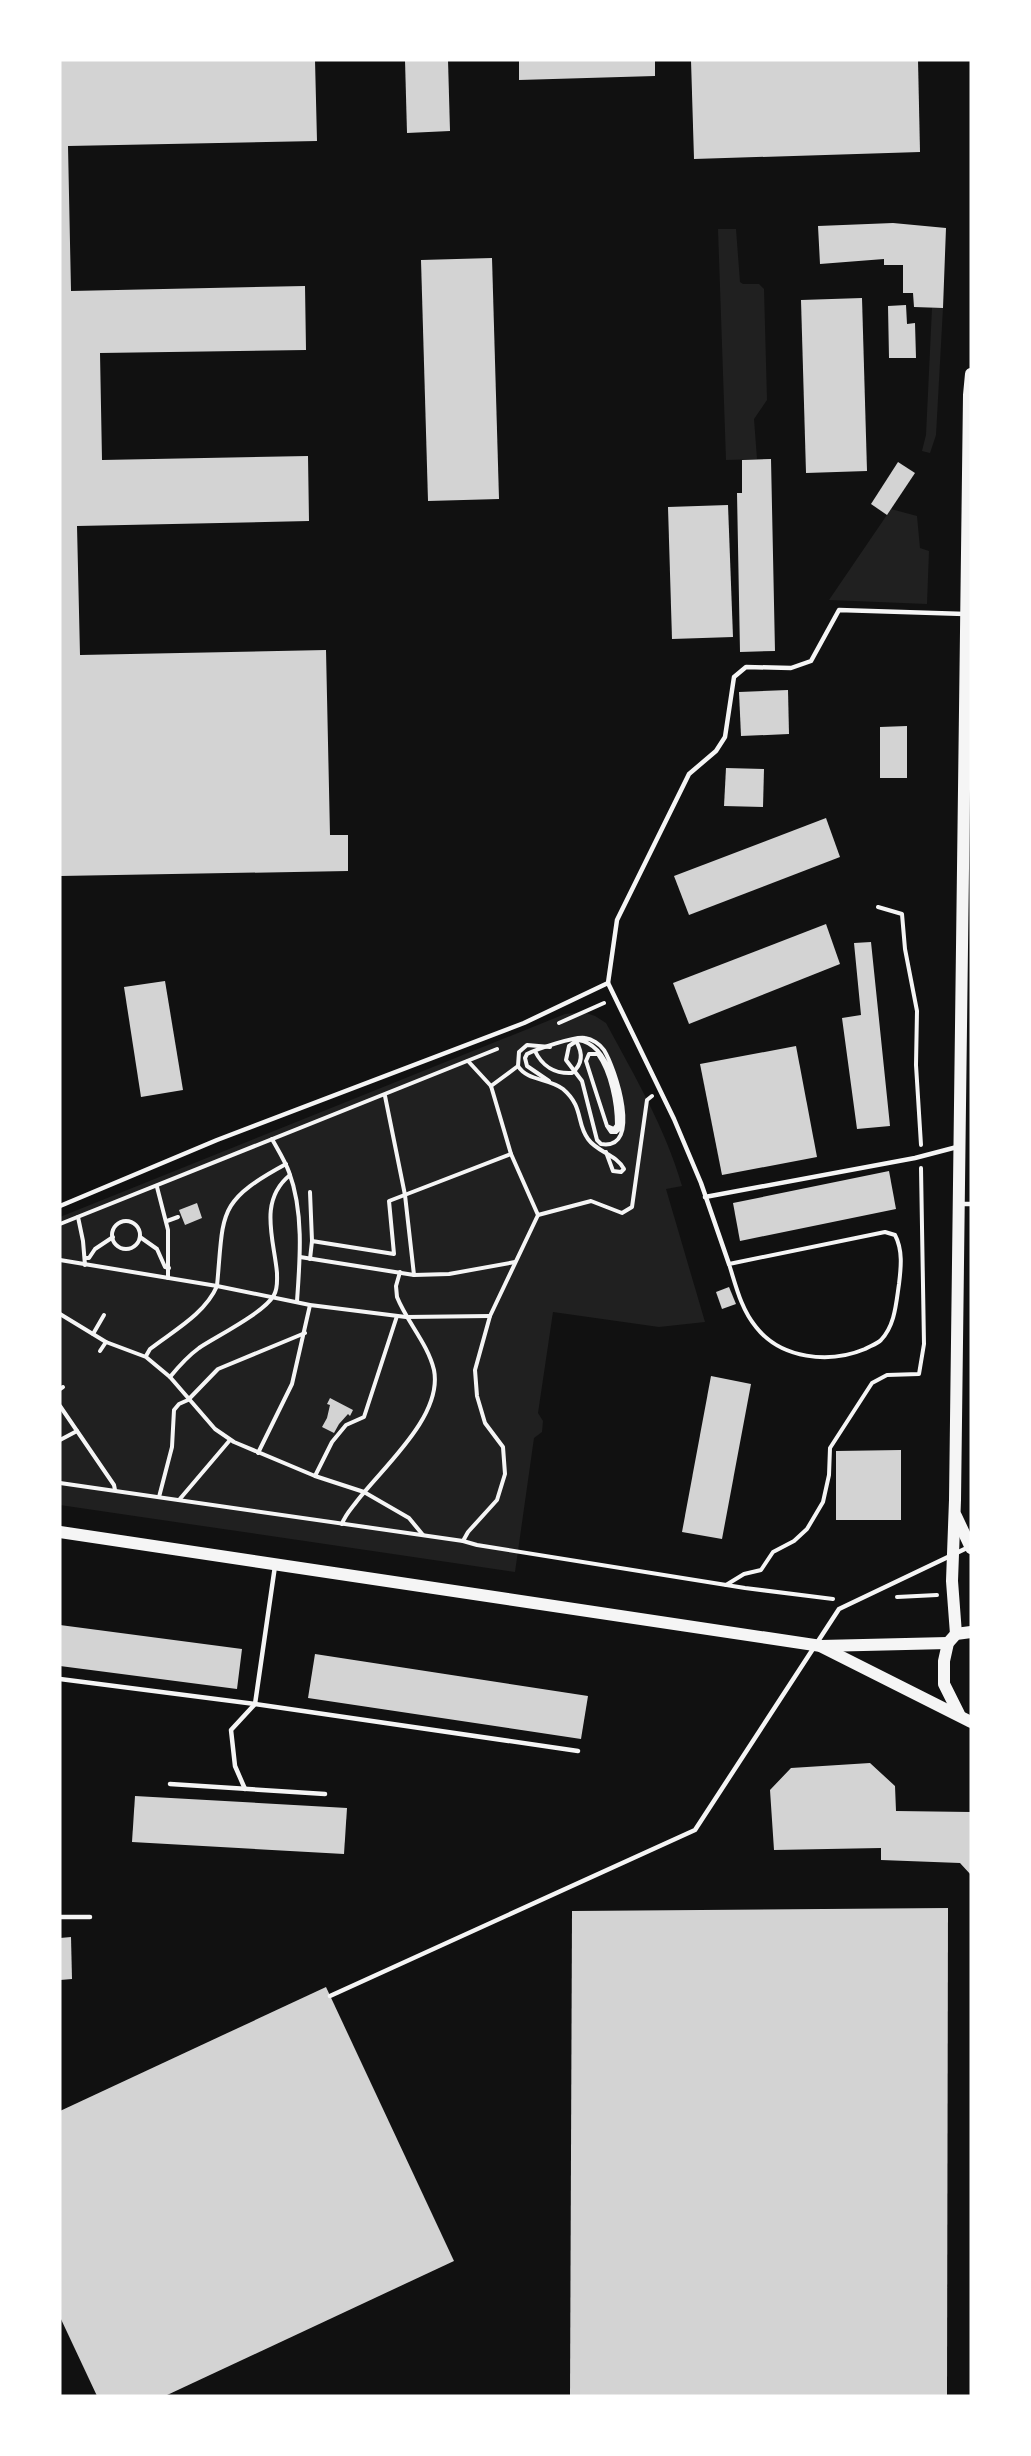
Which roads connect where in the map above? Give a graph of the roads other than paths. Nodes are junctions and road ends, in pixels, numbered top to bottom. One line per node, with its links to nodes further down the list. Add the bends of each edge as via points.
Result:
1 (971, 374): 2 (main road)
2 (969, 523): 3 (main road)
3 (966, 614): 4 (lane, via 839,610 811,661 791,668 746,667 734,677 725,737 716,751 688,774 617,920); 5 (main road)
4 (608, 983): 6 (lane, via 660,1090); 8 (lane, via 524,1023 218,1140)
5 (960, 1147): 6 (lane); 7 (main road)
6 (705, 1197): 9 (lane)
7 (965, 1204): 10 (main road)
8 (60, 1206)
9 (729, 1264)
10 (955, 1514): 12 (main road); 15 (main road)
11 (60, 1532): 13 (main road)
12 (971, 1547): 27 (lane, via 839,1609 695,1830)
13 (276, 1563): 16 (main road); 18 (lane)
14 (971, 1632): 15 (main road)
15 (952, 1639): 16 (main road); 19 (main road, via 944,1661 944,1684)
16 (820, 1646): 19 (main road)
17 (60, 1679): 18 (lane)
18 (255, 1704): 21 (lane); 23 (lane, via 231,1730 235,1766)
19 (959, 1715): 20 (main road)
20 (971, 1722)
21 (578, 1751)
22 (170, 1784): 23 (lane)
23 (245, 1789): 24 (lane)
24 (325, 1794)
25 (60, 1917): 26 (lane)
26 (90, 1917)
27 (330, 1996)

